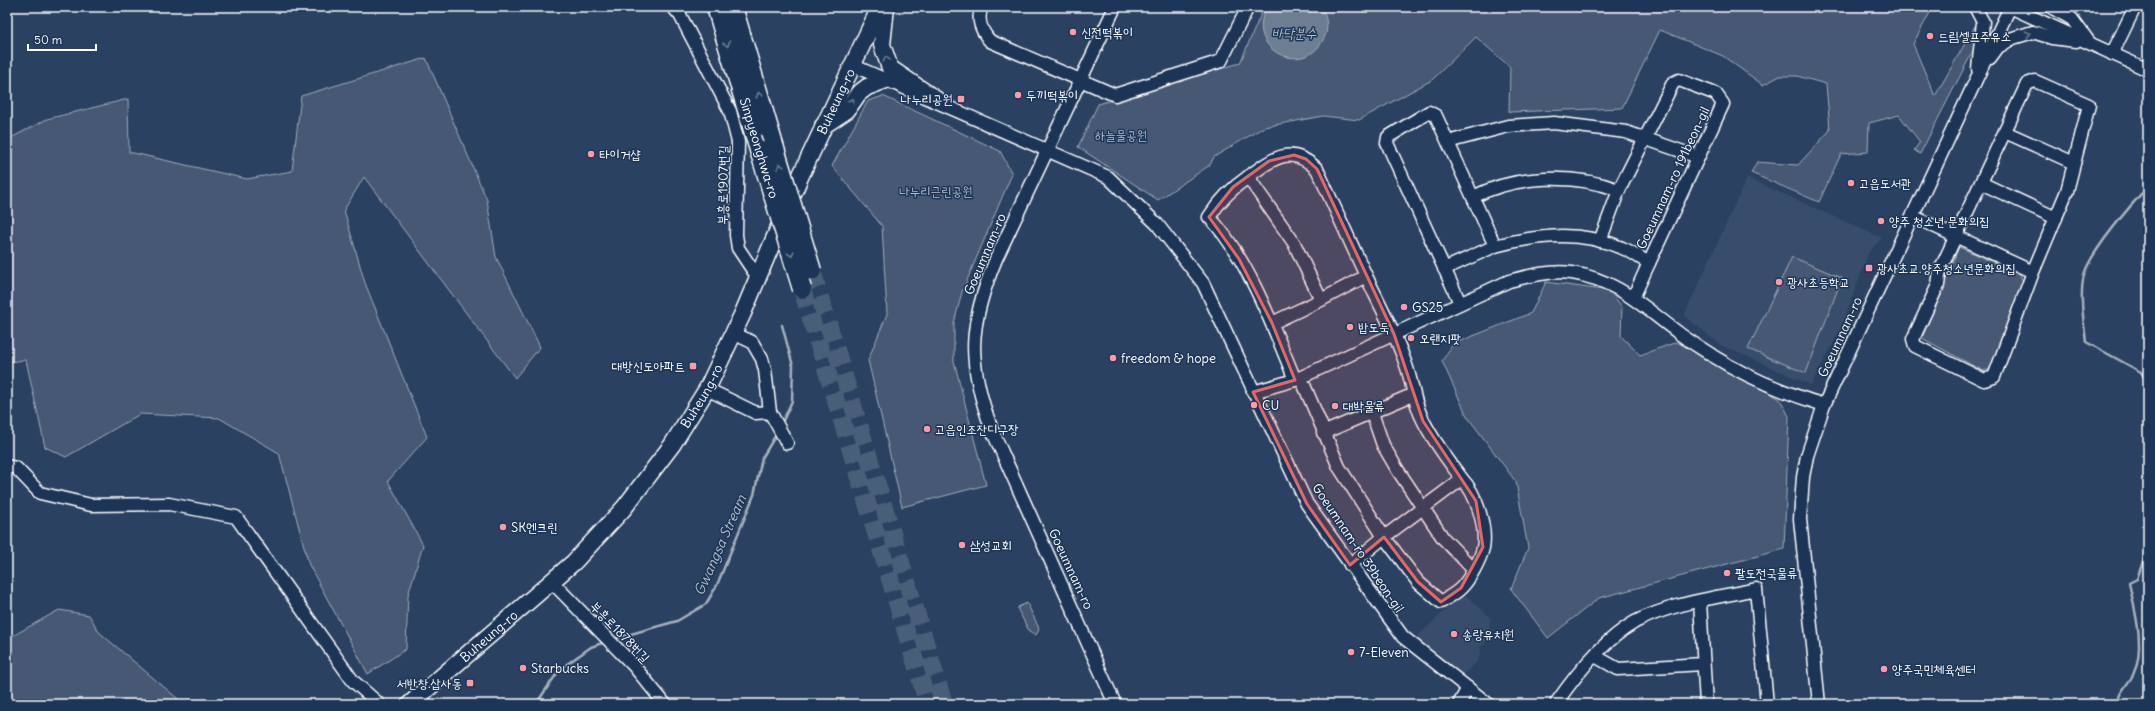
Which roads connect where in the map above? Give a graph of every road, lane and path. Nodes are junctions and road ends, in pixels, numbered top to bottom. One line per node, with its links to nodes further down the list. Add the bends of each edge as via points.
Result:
1 (673, 7): 42 (street, 부흥로1907번길, via 680,15 730,111 738,142 738,248)
2 (716, 7): 43 (highway, Sinpyeonghwa-ro, one-way to 43, bridge)
3 (733, 7): 39 (highway, Sinpyeonghwa-ro, one-way to 3, bridge)
4 (880, 7): 15 (main road, Buheung-ro)
5 (886, 7): 20 (main road, one-way to 5, via 890,68 882,45)
6 (982, 7): 19 (street, via 979,12 982,31 990,41)
7 (1115, 7): 19 (street, Goeumnam-ro)
8 (1248, 7): 19 (street, via 1221,61 1115,95)
9 (1975, 7): 17 (street, via 1983,22)
10 (2010, 7): 13 (street); 17 (street, Goeumnam-ro)
11 (2051, 7): 13 (street, via 2072,20)
12 (2133, 8): 14 (street)
13 (2089, 43): 14 (street); 17 (street, one-way to 13, via 1998,47 2033,32 2052,38)
14 (2112, 54): 16 (street)
15 (852, 65): 18 (street); 21 (main road, Buheung-ro)
16 (2148, 70)
17 (1978, 75): 32 (street, Goeumnam-ro)
18 (886, 80): 20 (street); 21 (main road, one-way to 18, via 846,110 867,87)
19 (1080, 81): 25 (street, Goeumnam-ro)
20 (937, 100): 25 (street)
21 (823, 126): 42 (main road, Buheung-ro)
22 (2005, 132): 27 (street); 27 (street, via 2027,84 2035,81 2089,105); 29 (street)
23 (1646, 138): 24 (street, via 1593,126 1554,124 1508,126); 26 (street); 26 (street, Goeumnam-ro 191beon-gil, via 1673,83 1679,80 1716,94 1723,104); 30 (street, Goeumnam-ro 191beon-gil)
24 (1449, 143): 31 (street); 38 (street, via 1436,116 1430,112 1388,137 1387,144)
25 (1047, 149): 52 (street, Goeumnam-ro 39beon-gil, via 1108,177 1156,224 1203,283); 73 (street, Goeumnam-ro, via 996,259 982,296 974,344 976,374 981,399 992,430)
26 (1698, 157): 37 (street, Goeumnam-ro 191beon-gil)
27 (2074, 163): 33 (street, via 2067,191)
28 (1248, 177): 41 (street, via 1269,161 1282,156 1294,155 1306,159 1317,169); 45 (street, via 1294,243); 47 (street, via 1220,200 1209,216 1239,259)
29 (1981, 183): 33 (street); 34 (street)
30 (1619, 190): 31 (street, via 1581,181 1556,179 1490,188); 35 (street, Goeumnam-ro 191beon-gil)
31 (1473, 197): 36 (street)
32 (1912, 216): 34 (street); 54 (street, Goeumnam-ro)
33 (2056, 218): 40 (street)
34 (1957, 236): 40 (street); 40 (street, via 1940,270 1938,285 1913,339 1915,346 1984,380 1994,377)
35 (1600, 241): 36 (street, Goeumnam-ro 191beon-gil, via 1548,236); 37 (street, Goeumnam-ro 191beon-gil, via 1622,248)
36 (1495, 246): 38 (street, Goeumnam-ro 191beon-gil)
37 (1648, 263): 44 (street, Goeumnam-ro 191beon-gil)
38 (1444, 269): 46 (street)
39 (812, 271)
40 (2033, 272)
41 (1366, 276): 45 (street); 49 (street)
42 (758, 278): 48 (main road, Buheung-ro)
43 (802, 289)
44 (1634, 298): 46 (street, via 1599,279 1570,273 1549,273 1509,280); 54 (street, via 1676,332 1715,357 1776,390)
45 (1320, 300): 47 (street)
46 (1460, 303): 49 (street)
47 (1272, 323): 50 (street)
48 (733, 333): 51 (main road, Buheung-ro); 55 (street, via 752,342 762,360)
49 (1394, 334): 50 (street); 53 (street, via 1407,366)
50 (1298, 379): 52 (street); 57 (street)
51 (707, 389): 55 (street, via 756,413); 65 (main road, Buheung-ro, via 672,445 642,486 574,562)
52 (1253, 392): 63 (street, Goeumnam-ro 39beon-gil, via 1307,504)
53 (1412, 395): 56 (street); 60 (street, via 1423,421)
54 (1824, 405): 79 (street, Goeumnam-ro, via 1807,456 1800,519)
55 (770, 412): 58 (street)
56 (1372, 413): 57 (street); 61 (street, via 1383,445)
57 (1323, 433): 62 (street, via 1340,467)
58 (787, 443)
59 (7, 466): 70 (street, via 16,468 40,493 91,505 169,504 236,517 354,681)
60 (1462, 479): 61 (street); 64 (street, via 1476,502 1482,524 1483,547)
61 (1423, 508): 62 (street); 64 (street, via 1443,538)
62 (1384, 537): 63 (street); 64 (street, via 1418,582 1441,602 1461,588)
63 (1350, 565): 69 (street, Goeumnam-ro 39beon-gil, via 1403,637)
64 (1473, 569)
65 (552, 582): 71 (main road, Buheung-ro); 72 (street, 부흥로1878번길, via 633,665)
66 (1700, 602): 67 (street, via 1665,610 1634,623); 68 (street); 78 (street, via 1756,590)
67 (1595, 656): 68 (street, via 1618,669); 76 (street, via 1570,684 1557,702)
68 (1703, 664): 77 (street)
69 (1468, 688): 74 (street); 75 (street, Goeumnam-ro 39beon-gil)
70 (379, 704)
71 (410, 704)
72 (665, 704)
73 (1115, 704)
74 (1459, 704)
75 (1488, 704)
76 (1559, 704)
77 (1706, 704)
78 (1767, 704)
79 (1819, 704)

